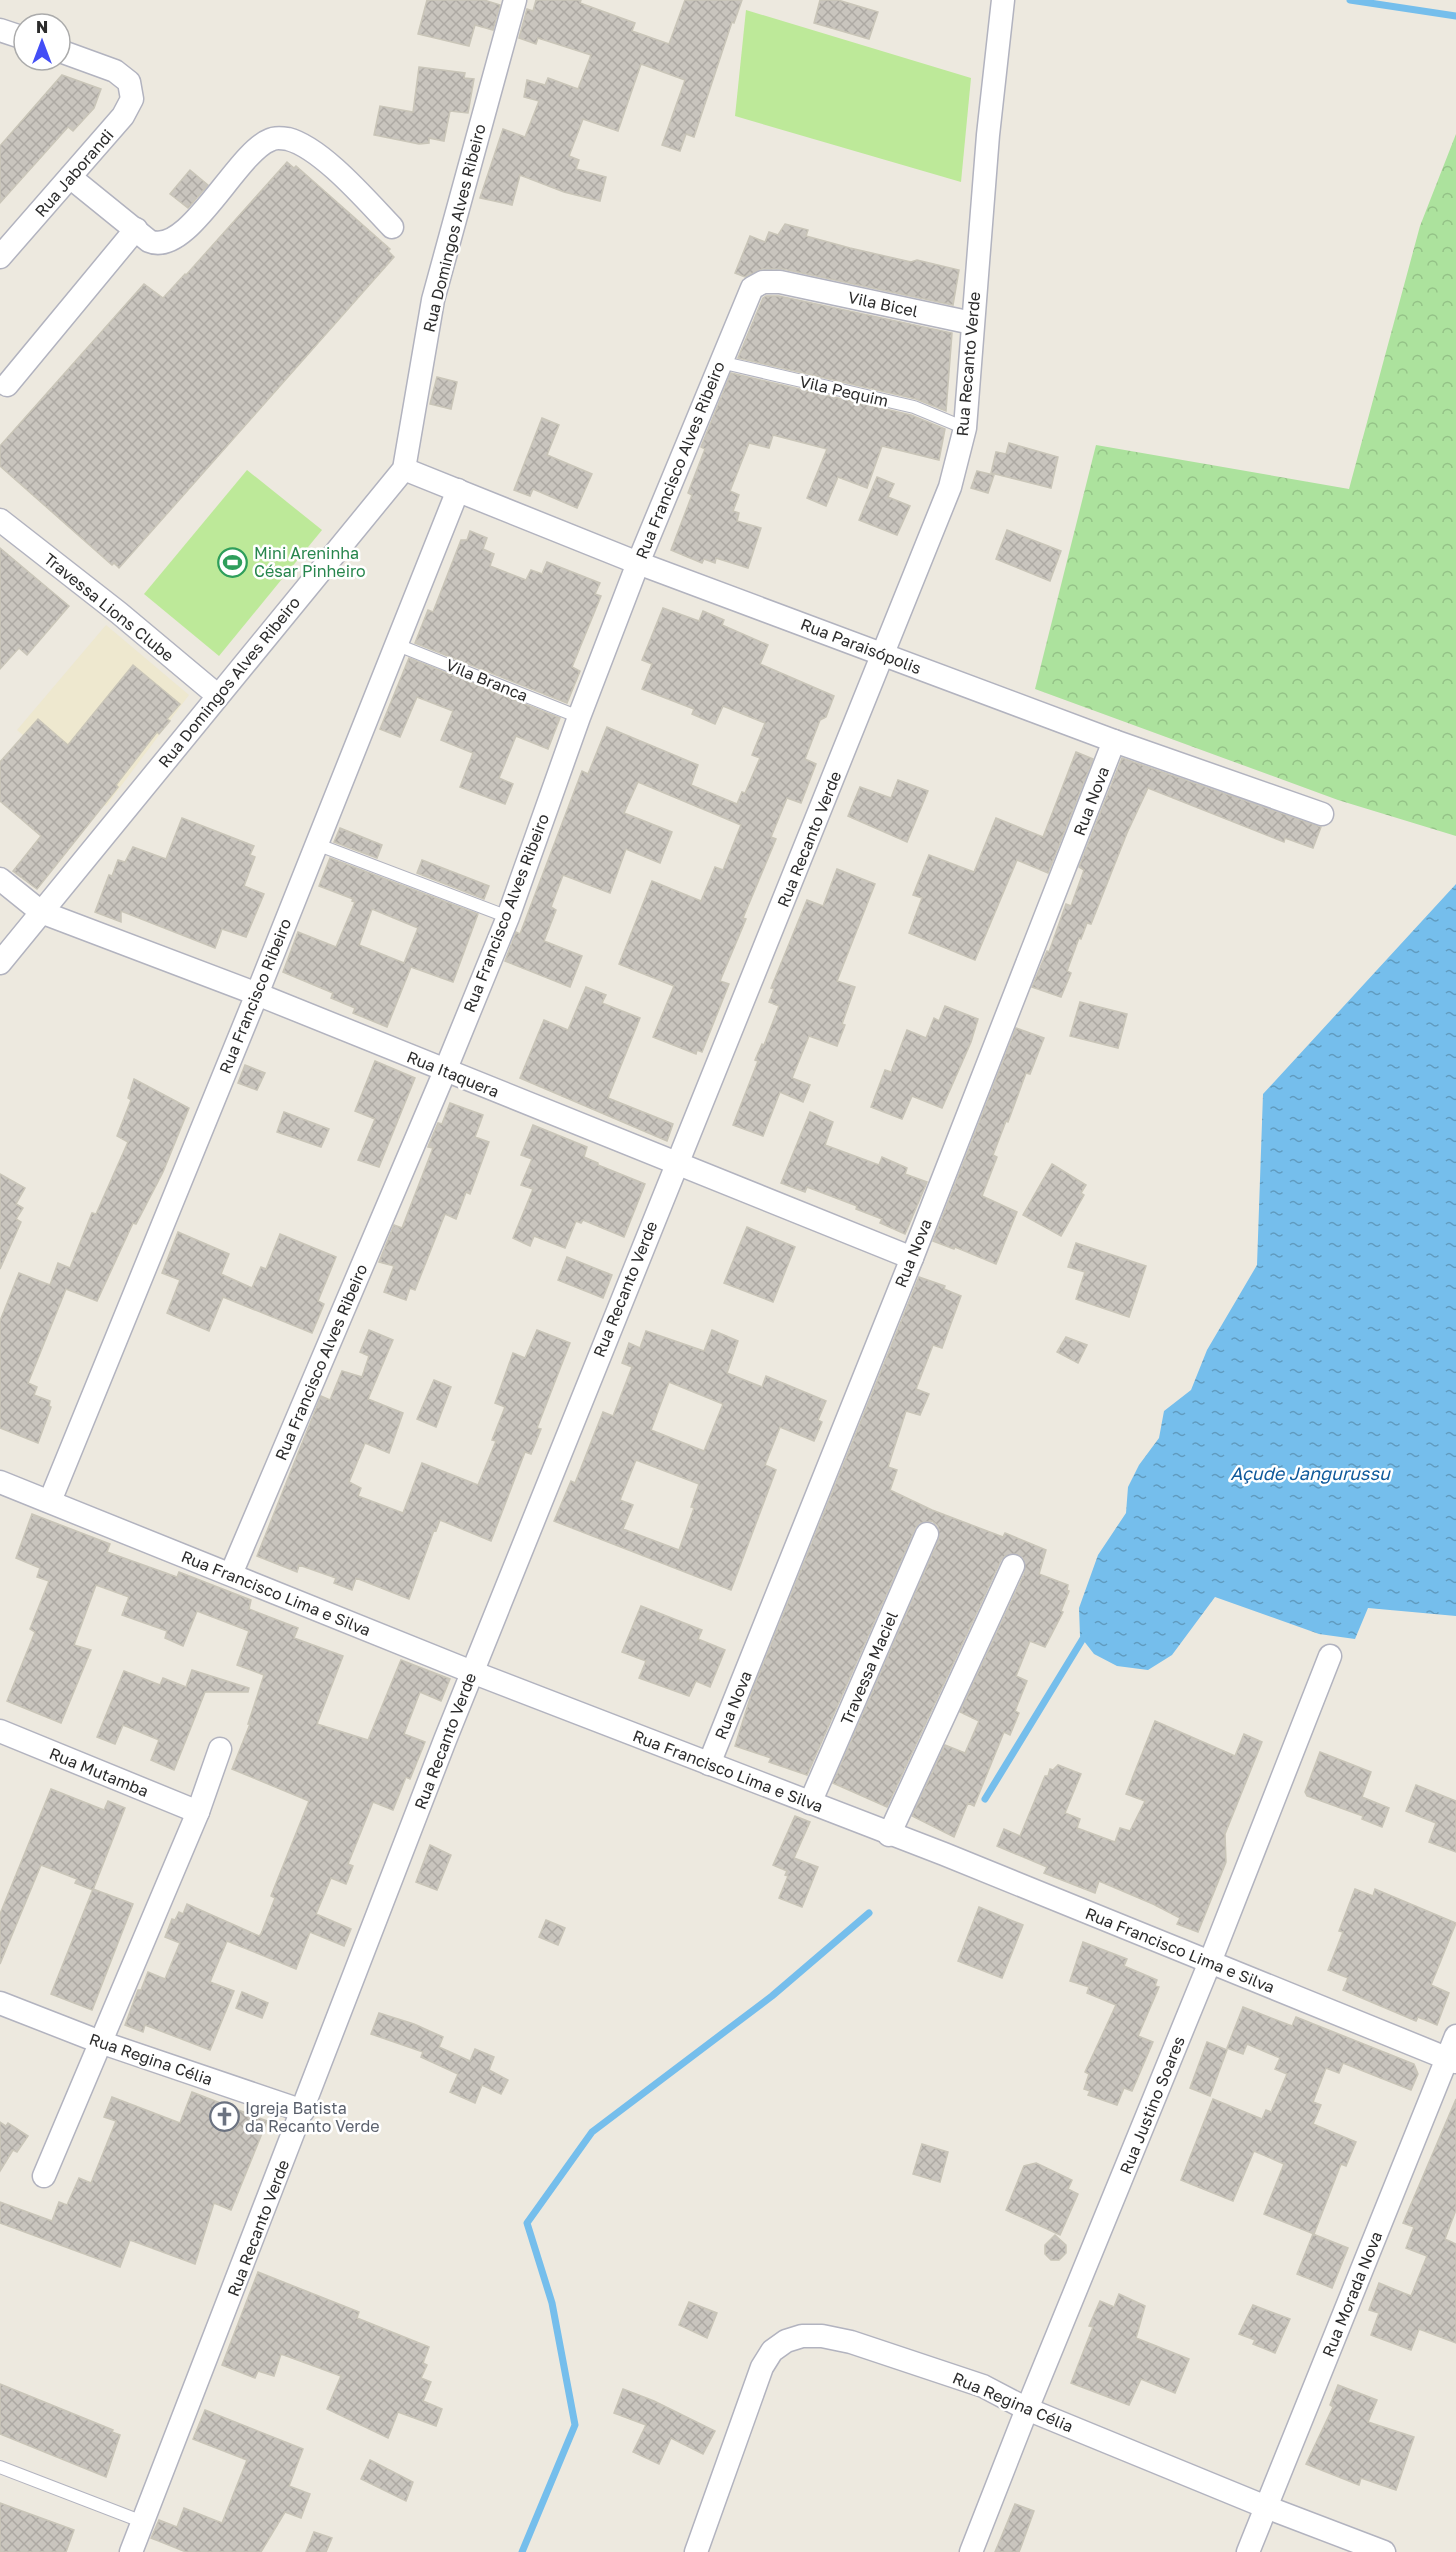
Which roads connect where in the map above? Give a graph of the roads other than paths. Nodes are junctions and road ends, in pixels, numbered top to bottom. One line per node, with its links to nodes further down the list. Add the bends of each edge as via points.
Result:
1 (515, 0): 13 (street, Rua Domingos Alves Ribeiro, via 434,300)
2 (1003, 0): 9 (street, Rua Recanto Verde)
3 (72, 55): 4 (street, Rua Jaborandi, via 115,71 129,82 132,99 128,110)
4 (70, 177): 6 (street); 7 (street, Rua Jaborandi)
5 (392, 227): 6 (street, via 350,183 304,145 278,138 261,145 171,241 155,243)
6 (136, 230): 11 (street)
7 (0, 257)
8 (794, 285): 9 (street, Vila Bicel); 10 (street, Rua Francisco Alves Ribeiro, via 763,282 752,288)
9 (972, 323): 12 (street, Rua Recanto Verde)
10 (720, 362): 12 (lane, Vila Pequim, via 914,407); 16 (street, Rua Francisco Alves Ribeiro)
11 (7, 386)
12 (965, 428): 18 (street, Rua Recanto Verde, via 950,487)
13 (404, 468): 14 (street, Rua Paraisópolis); 19 (street, Rua Domingos Alves Ribeiro)
14 (458, 490): 16 (street, Rua Paraisópolis); 17 (street, Rua Francisco Ribeiro)
15 (0, 520): 19 (street, Travessa Lions Clube)
16 (638, 563): 18 (street, Rua Paraisópolis); 20 (street, Rua Francisco Alves Ribeiro)
17 (395, 644): 20 (lane, Vila Branca); 23 (street, Rua Francisco Ribeiro)
18 (884, 655): 21 (street, Rua Paraisópolis); 30 (street, Rua Recanto Verde)
19 (217, 695): 25 (street, Rua Domingos Alves Ribeiro)
20 (579, 717): 26 (street, Rua Francisco Alves Ribeiro)
21 (1114, 741): 22 (street, Rua Paraisópolis); 31 (street, Rua Nova)
22 (1322, 814)
23 (316, 844): 26 (lane); 28 (street, Rua Francisco Ribeiro)
24 (0, 879): 25 (street, Rua Itaquera)
25 (41, 912): 27 (street, Rua Domingos Alves Ribeiro); 28 (street, Rua Itaquera)
26 (508, 917): 29 (street, Rua Francisco Alves Ribeiro)
27 (0, 963)
28 (257, 994): 29 (street, Rua Itaquera); 33 (street, Rua Francisco Ribeiro)
29 (445, 1071): 30 (street, Rua Itaquera); 36 (street, Rua Francisco Alves Ribeiro)
30 (676, 1161): 31 (street, Rua Itaquera); 38 (street, Rua Recanto Verde)
31 (912, 1258): 41 (street, Rua Nova)
32 (0, 1482): 33 (street, Rua Francisco Lima e Silva)
33 (50, 1501): 36 (street, Rua Francisco Lima e Silva)
34 (927, 1533): 42 (street, Travessa Maciel)
35 (1013, 1566): 44 (street)
36 (231, 1575): 38 (street, Rua Francisco Lima e Silva)
37 (1329, 1656): 45 (street, Rua Justino Soares)
38 (472, 1672): 41 (street, Rua Francisco Lima e Silva); 50 (street, Rua Recanto Verde)
39 (0, 1731): 43 (street, Rua Mutamba)
40 (220, 1749): 43 (street)
41 (709, 1764): 42 (street, Rua Francisco Lima e Silva)
42 (810, 1803): 44 (street, Rua Francisco Lima e Silva)
43 (198, 1812): 48 (street)
44 (889, 1835): 45 (street, Rua Francisco Lima e Silva)
45 (1210, 1962): 49 (street, Rua Francisco Lima e Silva); 52 (street, Rua Justino Soares)
46 (0, 2003): 48 (street, Rua Regina Célia)
47 (1456, 2036): 49 (street, Rua Morada Nova)
48 (100, 2042): 50 (street, Rua Regina Célia); 51 (street)
49 (1451, 2060): 54 (street, Rua Morada Nova)
50 (303, 2111): 55 (street, Rua Recanto Verde)
51 (44, 2176)
52 (1027, 2409): 54 (street, Rua Regina Célia); 57 (street, Rua Regina Célia, via 982,2386 851,2342 822,2336 786,2341 772,2351 762,2367); 58 (street, Rua Justino Soares)
53 (0, 2467): 55 (lane)
54 (1266, 2507): 59 (street, Rua Morada Nova); 60 (street, Rua Regina Célia)
55 (143, 2522): 56 (street, Rua Recanto Verde)
56 (131, 2552)
57 (696, 2552)
58 (971, 2552)
59 (1248, 2552)
60 (1384, 2552)

